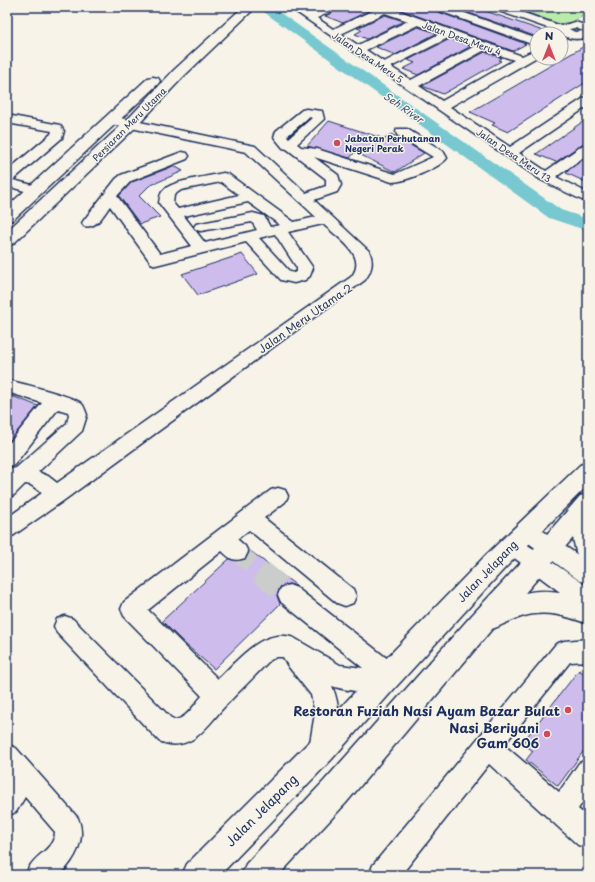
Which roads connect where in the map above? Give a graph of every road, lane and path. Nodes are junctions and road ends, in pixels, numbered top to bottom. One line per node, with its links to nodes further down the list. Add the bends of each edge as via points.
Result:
1 (244, 7): 21 (main road, Persiaran Meru Utama)
2 (294, 7): 7 (street, Jalan Desa Meru 5)
3 (333, 7): 7 (street)
4 (438, 7): 15 (street)
5 (499, 7): 9 (street)
6 (382, 8): 8 (street, Jalan Desa Meru 4); 13 (street)
7 (309, 17): 13 (street, Jalan Desa Meru 5)
8 (416, 21): 14 (street, Jalan Desa Meru 4); 17 (street)
9 (551, 26)
10 (587, 30): 11 (street); 12 (street)
11 (569, 32)
12 (569, 32)
13 (333, 33): 17 (street, Jalan Desa Meru 5)
14 (450, 33): 16 (street, Jalan Desa Meru 4); 20 (street)
15 (529, 40)
16 (484, 46): 19 (street, Jalan Desa Meru 4); 22 (street)
17 (358, 50): 20 (street, Jalan Desa Meru 5)
18 (529, 57): 19 (street)
19 (523, 60): 25 (street)
20 (383, 67): 22 (street, Jalan Desa Meru 5)
21 (172, 71): 27 (main road, Persiaran Meru Utama); 28 (main road, Persiaran Meru Utama)
22 (411, 86): 25 (street, Jalan Desa Meru 5)
23 (588, 101): 32 (street)
24 (317, 104): 30 (street, via 306,113 319,116)
25 (442, 106): 32 (street, Jalan Desa Meru 13)
26 (7, 119): 35 (street, via 56,128 58,131 57,135)
27 (111, 120): 28 (street, Jalan Meru Utama 2); 37 (main road, Persiaran Meru Utama)
28 (132, 123): 41 (street, Jalan Meru Utama 2, via 250,149); 49 (main road, Persiaran Meru Utama)
29 (402, 132): 30 (street, via 438,154 440,158 392,178)
30 (292, 147): 41 (street, via 342,186 339,192)
31 (588, 148): 34 (street)
32 (510, 152): 34 (street, Jalan Desa Meru 13)
33 (182, 156): 38 (street, via 126,178)
34 (546, 177): 40 (street, Jalan Desa Meru 13)
35 (7, 178)
36 (7, 182): 37 (street)
37 (35, 190): 43 (main road, Persiaran Meru Utama)
38 (110, 196): 45 (street); 50 (street, via 160,266)
39 (250, 197): 42 (street); 42 (street, via 222,176 186,191 173,189 167,195 166,203); 47 (street)
40 (588, 199)
41 (307, 200): 44 (street, Jalan Meru Utama 2)
42 (175, 214): 50 (street)
43 (7, 216)
44 (327, 219): 47 (street); 57 (street, Jalan Meru Utama 2, via 364,255 362,273 357,280)
45 (89, 223)
46 (201, 228): 47 (street, via 253,216)
47 (278, 229): 48 (street); 48 (street, via 305,268 302,276 290,282)
48 (249, 236): 50 (street)
49 (7, 240)
50 (200, 248)
51 (7, 386): 52 (street)
52 (55, 400): 53 (street); 55 (street, via 75,408 78,415 75,426)
53 (7, 460)
54 (588, 471): 63 (main road, Jalan Jelapang)
55 (14, 476): 56 (street); 57 (street, via 41,480)
56 (7, 489)
57 (56, 495): 62 (street, Jalan Meru Utama 2)
58 (278, 496): 61 (street)
59 (588, 504): 65 (main road)
60 (588, 512): 64 (main road, via 584,535)
61 (249, 518): 68 (street); 76 (street, via 230,545 132,609)
62 (7, 529)
63 (519, 538): 65 (street); 75 (main road, Jalan Jelapang)
64 (588, 552)
65 (544, 555): 66 (street); 69 (street); 71 (main road)
66 (588, 574)
67 (289, 595): 75 (street)
68 (345, 596)
69 (588, 600)
70 (588, 612): 71 (main road, via 554,601 534,602 507,610)
71 (481, 623): 77 (main road)
72 (65, 626): 76 (street, via 168,732 181,732 193,725)
73 (286, 646): 75 (street, via 336,676 356,679); 76 (street, via 274,647 261,653); 79 (street, via 322,690 327,713)
74 (588, 650): 78 (street, via 564,652)
75 (387, 677): 77 (main road); 79 (main road, Jalan Jelapang)
76 (218, 696)
77 (416, 698): 87 (main road, via 336,792)
78 (488, 747): 83 (street); 88 (street)
79 (322, 749): 85 (main road, Jalan Jelapang)
80 (15, 766): 82 (street); 86 (street, via 69,827 69,839 65,849)
81 (588, 772): 83 (street)
82 (7, 803)
83 (561, 811): 84 (street)
84 (588, 835)
85 (198, 871)
86 (40, 875)
87 (257, 875)
88 (383, 875)

